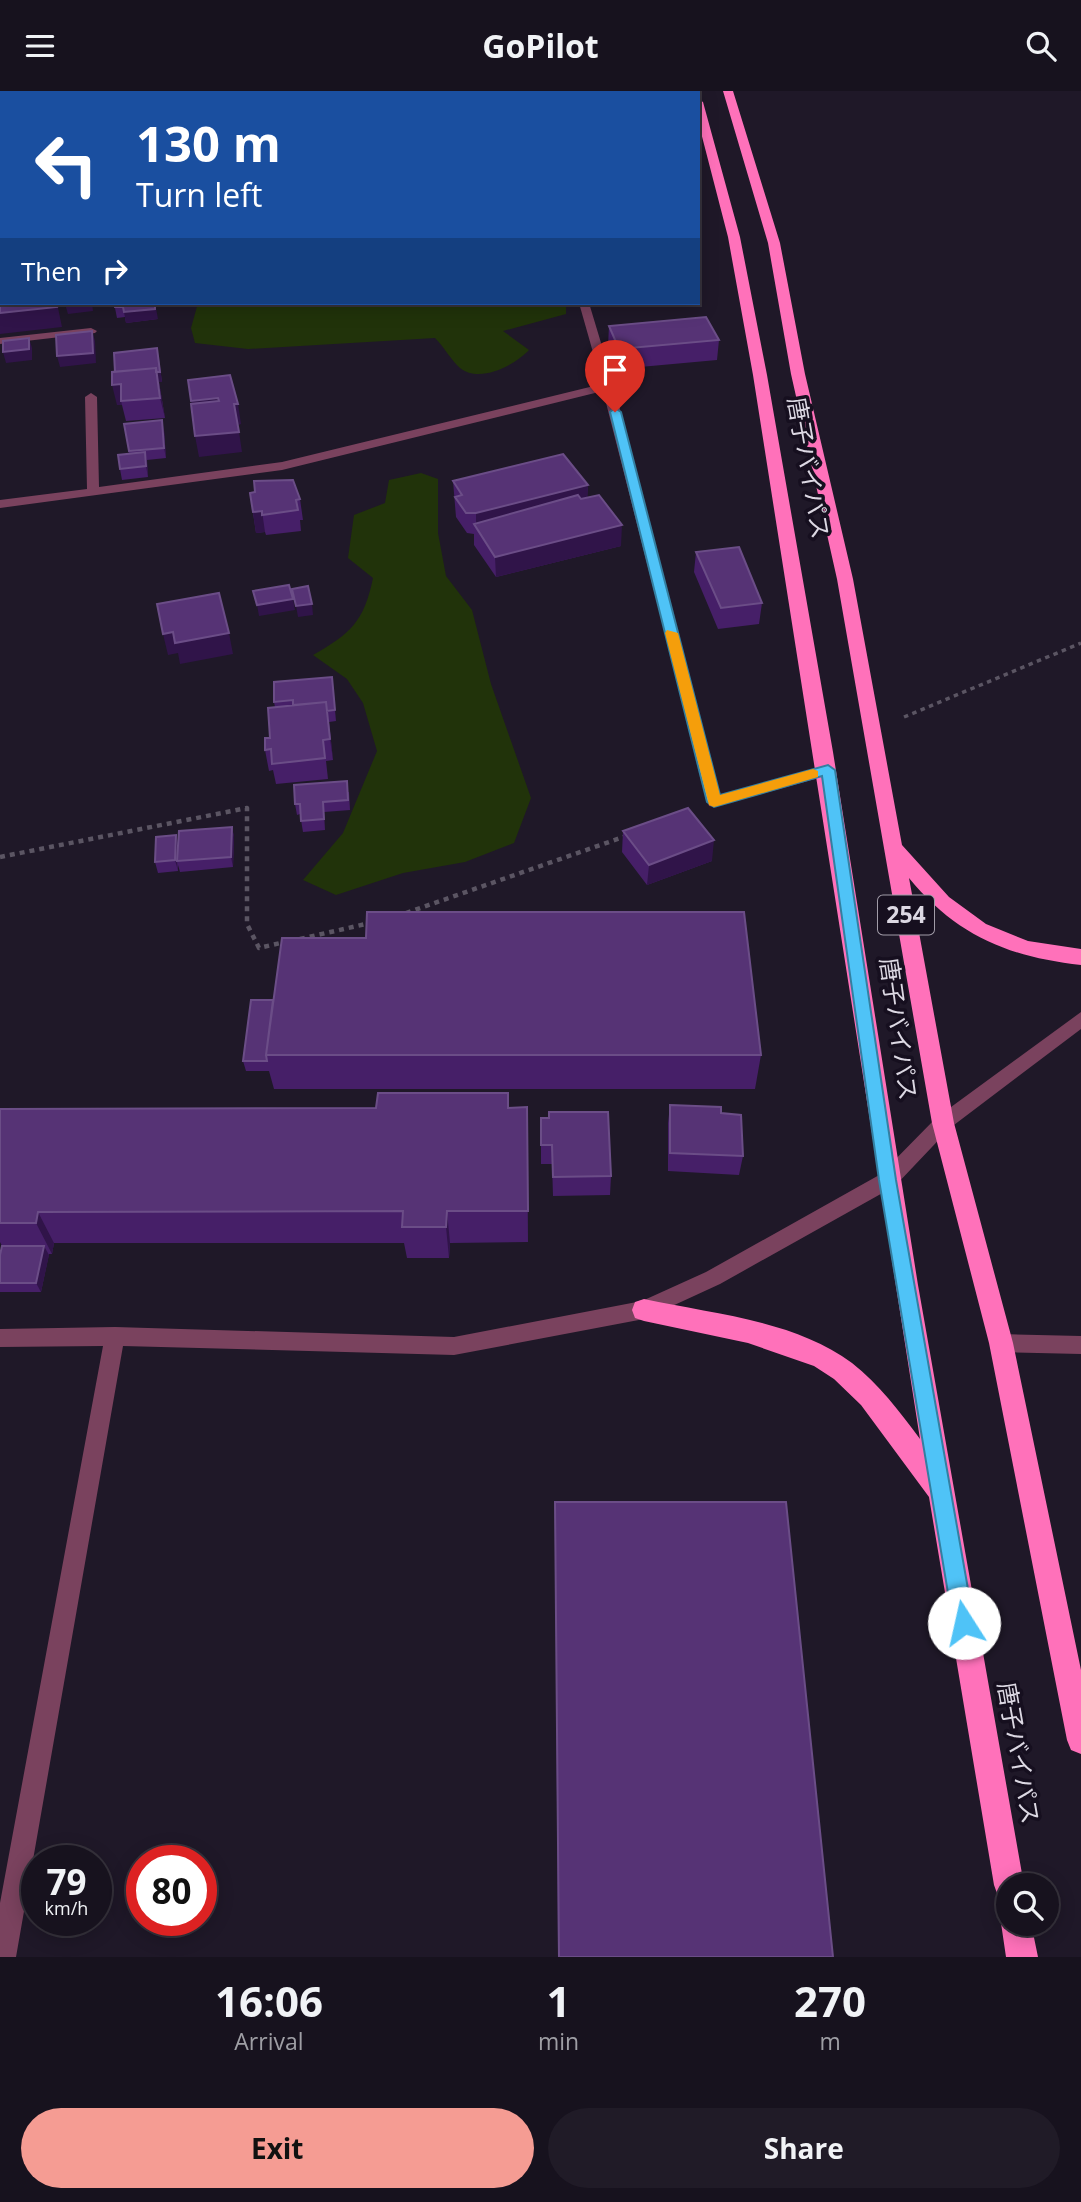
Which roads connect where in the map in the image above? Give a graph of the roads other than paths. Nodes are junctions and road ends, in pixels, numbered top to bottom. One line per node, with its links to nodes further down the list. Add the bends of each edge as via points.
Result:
1 (728, 91): 11 (highway, 唐子バイパス / 254, via 774,243 798,374 845,579)
2 (700, 108): 10 (highway, 唐子バイパス / 254, via 735,245)
3 (585, 305): 6 (street)
4 (92, 331): 5 (street)
5 (0, 341)
6 (608, 386): 8 (street, via 282,465); 10 (street, via 714,802)
7 (91, 397): 8 (street)
8 (93, 491): 9 (street)
9 (0, 504)
10 (828, 770): 15 (highway, 唐子バイパス / 254)
11 (894, 848): 12 (highway, via 949,908 1004,942 1046,954); 14 (highway, 唐子バイパス / 254)
12 (1081, 957)
13 (1081, 1019): 14 (street)
14 (943, 1123): 15 (street); 19 (highway, 唐子バイパス / 254)
15 (888, 1180): 16 (street, via 713,1278); 21 (highway, 唐子バイパス / 254)
16 (644, 1310): 17 (street, via 454,1346); 21 (highway, via 763,1335 843,1371 888,1419)
17 (116, 1336): 18 (street); 25 (street)
18 (0, 1338)
19 (1001, 1343): 20 (street); 22 (highway, 唐子バイパス / 254)
20 (1081, 1345)
21 (941, 1492): 23 (highway, 唐子バイパス / 254)
22 (1081, 1740)
23 (1007, 1873)
24 (1018, 1936): 26 (highway)
25 (3, 1957)
26 (1022, 1957)

